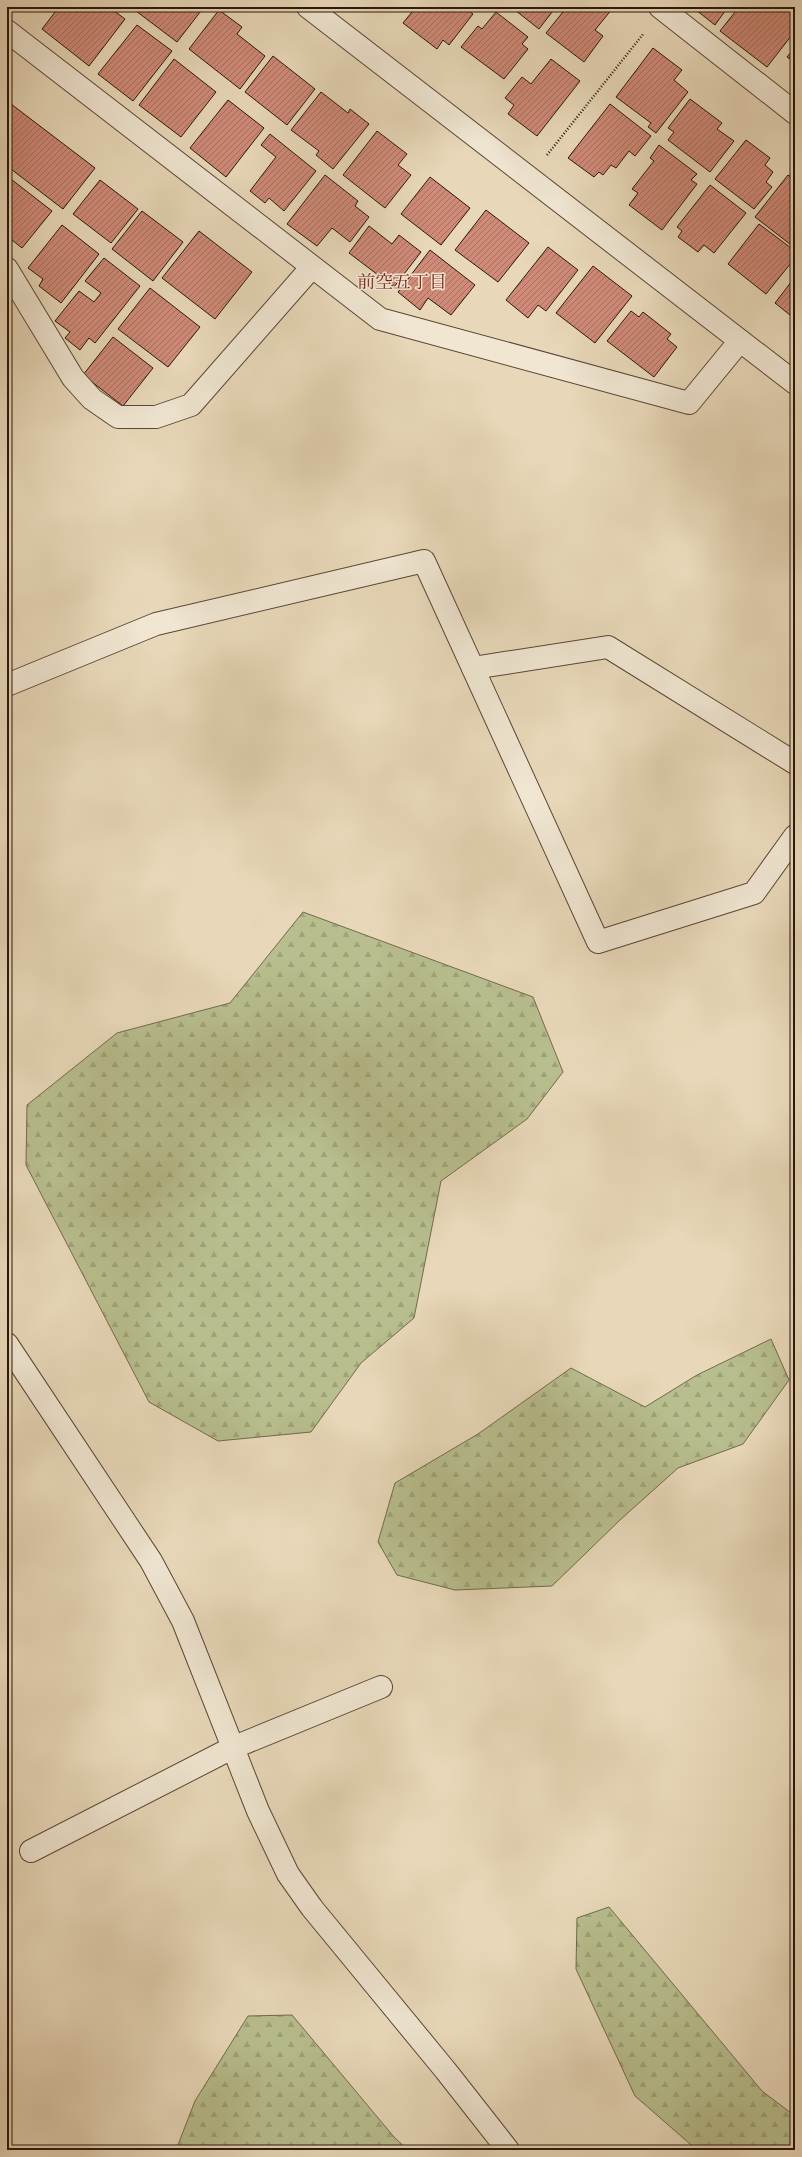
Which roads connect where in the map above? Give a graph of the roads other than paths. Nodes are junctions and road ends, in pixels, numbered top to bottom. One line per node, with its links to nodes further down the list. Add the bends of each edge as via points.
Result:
1 (308, 7): 7 (street)
2 (660, 7): 4 (street)
3 (7, 31): 5 (street)
4 (795, 113)
5 (312, 267): 6 (street, via 191,405 156,417 118,417 92,399 73,378); 7 (street, via 380,319 689,403)
6 (7, 269)
7 (739, 342): 8 (street)
8 (795, 383)
9 (473, 668): 10 (street, via 424,561 156,624); 11 (street, via 608,647); 12 (street, via 598,942 754,893)
10 (7, 685)
11 (795, 763)
12 (795, 836)
13 (7, 1344): 15 (street, via 151,1562 182,1621)
14 (381, 1687): 15 (street)
15 (232, 1748): 16 (street); 17 (street, via 288,1874 312,1908)
16 (31, 1851)
17 (508, 2150)

